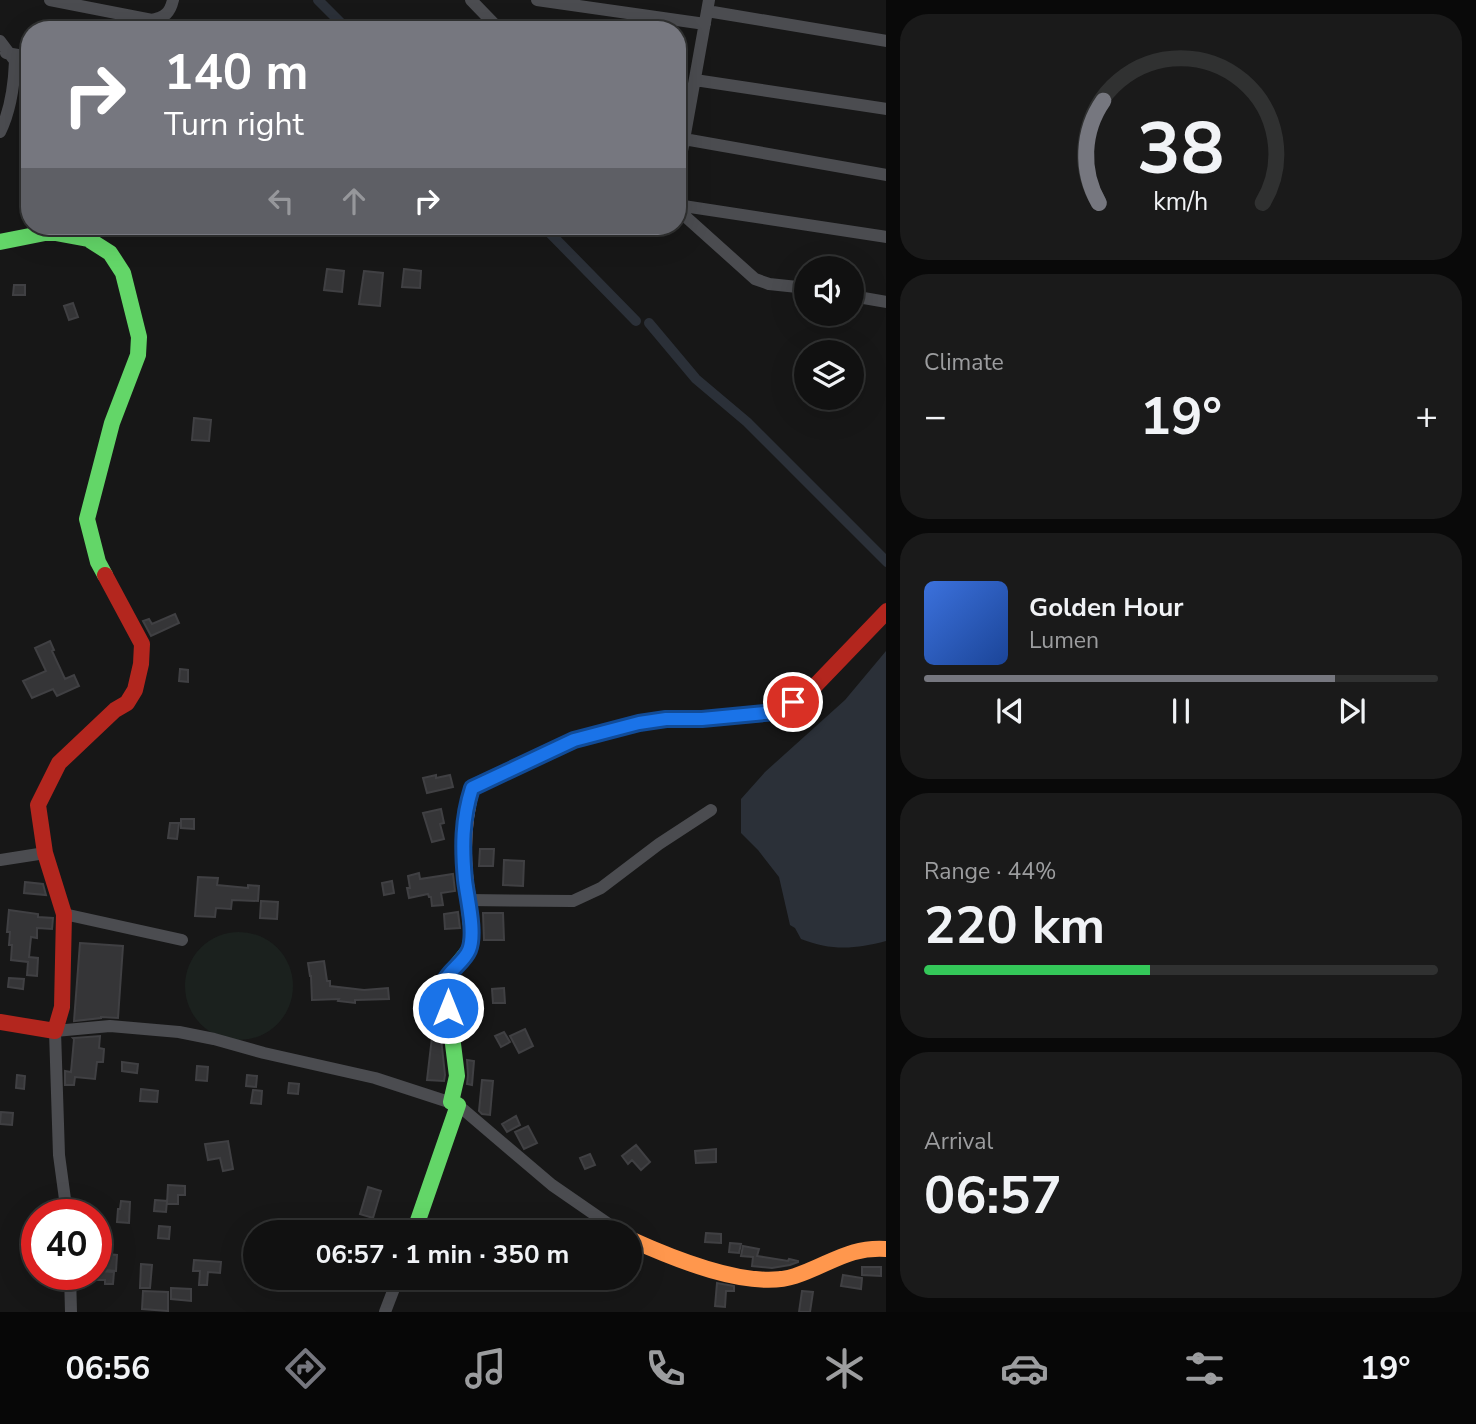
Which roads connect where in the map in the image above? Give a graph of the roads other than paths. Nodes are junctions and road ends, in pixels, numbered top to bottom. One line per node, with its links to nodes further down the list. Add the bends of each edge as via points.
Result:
1 (50, 0): 2 (street, via 152,20 171,11)
2 (173, 0)
3 (471, 0): 6 (street)
4 (537, 0): 5 (street)
5 (707, 12): 7 (street); 10 (street)
6 (491, 21)
7 (886, 40)
8 (0, 41): 9 (street)
9 (5, 53): 15 (street, via 15,61 14,88)
10 (695, 80): 12 (street); 13 (street)
11 (686, 96): 12 (street)
12 (692, 97): 14 (street)
13 (886, 109)
14 (686, 128)
15 (0, 132)
16 (686, 139): 17 (street)
17 (886, 175)
18 (686, 208): 22 (street)
19 (686, 215): 24 (street, via 755,278)
20 (35, 235): 23 (street)
21 (66, 235): 29 (street, via 88,239 110,253 123,273 139,337 138,355 87,519 98,562 142,644 135,690 127,703 59,763 38,804)
22 (886, 237)
23 (0, 242)
24 (794, 287)
25 (864, 298): 26 (street)
26 (886, 302)
27 (886, 611): 31 (street, via 810,691 776,712 639,723 574,740 472,788 463,830)
28 (710, 810): 31 (street, via 600,888 573,901)
29 (45, 853): 30 (street); 32 (street)
30 (0, 860)
31 (468, 900): 36 (street, via 469,950 445,980 457,1076 451,1102)
32 (64, 914): 33 (street); 35 (street, via 62,1007)
33 (182, 940)
34 (0, 1022): 35 (street)
35 (55, 1031): 36 (street, via 110,1026 178,1032 375,1078); 37 (street)
36 (458, 1105): 38 (street); 39 (street, via 552,1185)
37 (65, 1199)
38 (418, 1220)
39 (603, 1220)
40 (642, 1244): 41 (street, via 695,1265 770,1280 792,1277 857,1249)
41 (886, 1250)
42 (70, 1290): 44 (street)
43 (393, 1290): 45 (street)
44 (71, 1312)
45 (385, 1312)

